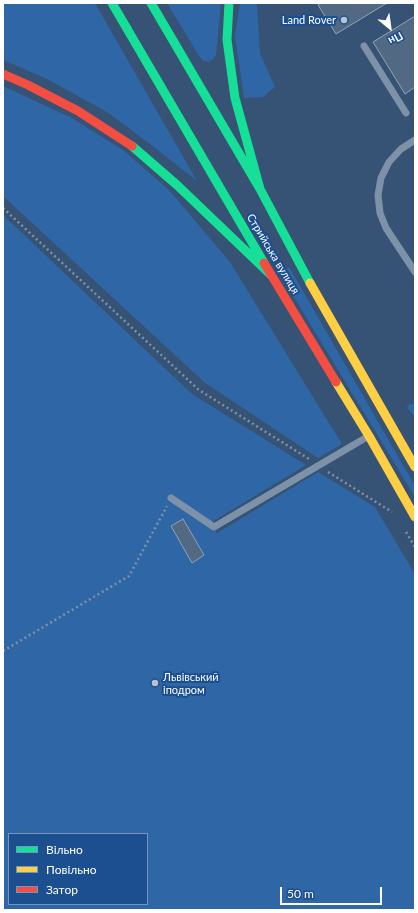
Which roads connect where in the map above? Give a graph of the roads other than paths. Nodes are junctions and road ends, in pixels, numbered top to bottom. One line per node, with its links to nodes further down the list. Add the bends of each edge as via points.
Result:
1 (112, 3): 10 (main road, Стрийська вулиця)
2 (151, 3): 8 (main road)
3 (229, 3): 8 (main road, via 227,40 235,98)
4 (364, 46): 6 (lane)
5 (3, 74): 10 (main road, via 78,111 132,146 177,185)
6 (406, 112)
7 (415, 140): 9 (lane, via 401,149 389,162 381,178 378,195 380,213 386,228)
8 (260, 188): 12 (main road, Стрийська вулиця)
9 (415, 272)
10 (271, 275): 11 (main road, Стрийська вулиця)
11 (369, 436): 13 (lane, via 214,527); 14 (main road, Стрийська вулиця)
12 (415, 467)
13 (171, 498)
14 (415, 517)

